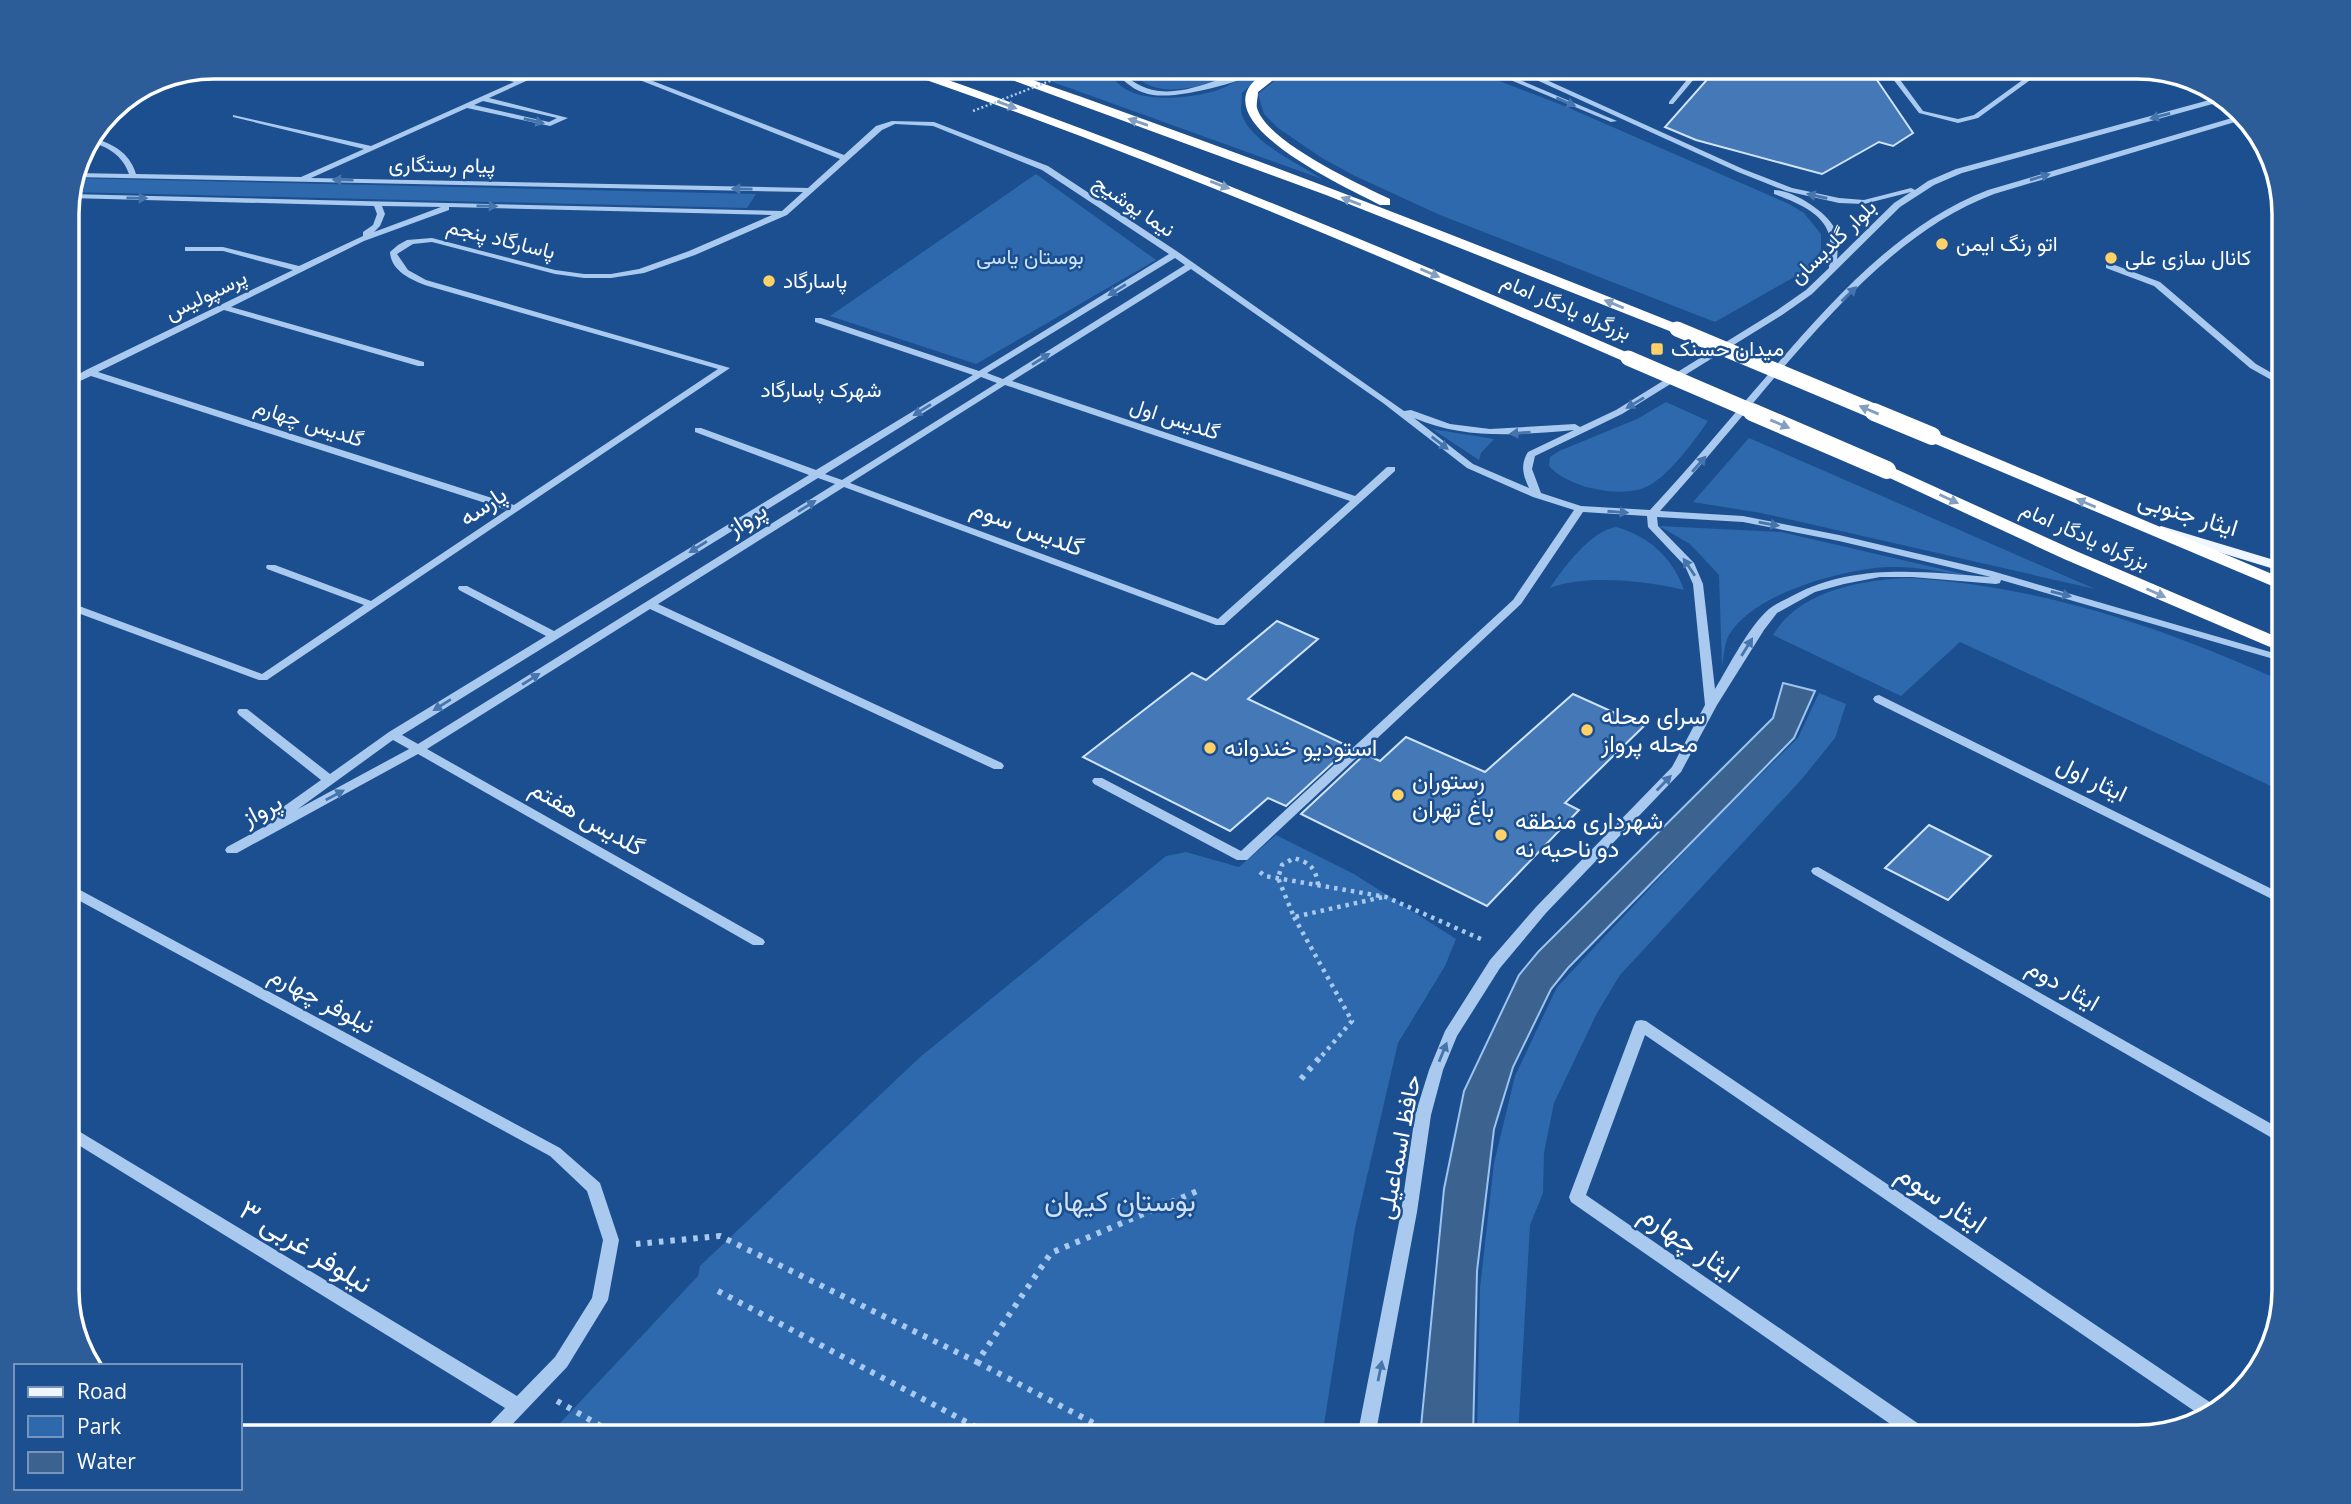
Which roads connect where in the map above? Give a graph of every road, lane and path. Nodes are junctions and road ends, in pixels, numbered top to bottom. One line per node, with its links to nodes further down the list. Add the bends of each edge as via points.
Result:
1 (508, 79): 16 (street)
2 (527, 79): 16 (street)
3 (641, 79): 27 (street)
4 (921, 79): 17 (highway)
5 (935, 79): 17 (highway, بزرگراه یادگار امام)
6 (1016, 79): 38 (highway, بزرگراه یادگار امام, one-way to 6)
7 (1055, 79): 22 (path, bridge)
8 (1124, 79): 9 (street, via 1148,91 1176,93)
9 (1232, 79)
10 (1266, 79): 38 (highway, via 1257,85 1250,103 1258,124 1271,136)
11 (1511, 79): 43 (street, one-way to 43, via 1811,208 1833,236)
12 (1538, 79): 31 (street, one-way to 12, via 1876,201 1812,195 1743,171)
13 (1691, 79): 20 (street)
14 (1896, 79): 15 (street, via 1921,112 1958,121 1976,117)
15 (2029, 79)
16 (521, 82): 18 (street)
17 (968, 90): 75 (highway, بزرگراه یادگار امام, one-way to 75, bridge, via 1303,218)
18 (482, 99): 21 (street); 21 (street, one-way to 18, via 550,124 564,118)
19 (2213, 101): 31 (street, بلوار گلدیسان, one-way to 31, via 1959,171)
20 (1671, 103)
21 (467, 106): 26 (street)
22 (973, 111)
23 (235, 116): 26 (street)
24 (2234, 120): 64 (street, بلوار گلدیسان, one-way to 24, via 1845,297 1902,245 1953,208 1991,192)
25 (99, 142): 29 (street, via 120,150 130,161)
26 (372, 148): 30 (street)
27 (845, 158): 32 (street, نیما یوشیج); 40 (street, نیما یوشیج, via 878,128 894,122 934,124 1045,168)
28 (84, 175): 29 (street, پیام رستگاری)
29 (133, 176): 30 (street, پیام رستگاری)
30 (299, 180): 32 (street, پیام رستگاری, one-way to 30)
31 (1931, 183): 43 (street, بلوار گلدیسان, via 1897,205)
32 (810, 190): 36 (street, نیما یوشیج)
33 (80, 196): 34 (street, پیام رستگاری, one-way to 34)
34 (377, 203): 35 (street, پیام رستگاری); 37 (street, پرسپولیس, via 381,214 376,226)
35 (453, 205): 36 (street, پیام رستگاری, one-way to 36); 37 (street, پرسپولیس)
36 (784, 213): 48 (street, پاسارگاد پنجم, via 692,253 611,276 555,272 432,240 408,243 393,254 397,266 412,277 438,287)
37 (361, 239): 44 (street, پرسپولیس)
38 (1461, 243): 65 (highway, بزرگراه یادگار امام, one-way to 38, bridge, via 1677,329)
39 (188, 249): 44 (street, via 223,248)
40 (1175, 254): 41 (street, نیما یوشیج); 50 (street, پرواز, one-way to 50)
41 (1191, 265): 53 (street, پرواز, one-way to 41); 54 (street, نیما یوشیج)
42 (2109, 266): 52 (street, via 2157,284)
43 (1833, 268): 55 (street, بلوار گلدیسان, one-way to 55, via 1809,292 1749,333)
44 (300, 269): 45 (street, پرسپولیس)
45 (223, 307): 47 (street); 49 (street, پرسپولیس)
46 (818, 320): 50 (street)
47 (421, 365)
48 (725, 368): 62 (street, پارسه)
49 (89, 372): 51 (street, پرسپولیس); 62 (street, گلدیس چهارم)
50 (980, 374): 53 (street, گلدیس اول); 58 (street, پرواز, one-way to 58)
51 (79, 377)
52 (2272, 377)
53 (1004, 382): 59 (street, پرواز); 61 (street, گلدیس اول)
54 (1385, 401): 55 (street, one-way to 54, via 1486,434 1438,424); 60 (street, one-way to 60, via 1469,466)
55 (1588, 426): 60 (street, بلوار گلدیسان, via 1531,454 1527,472)
56 (698, 430): 58 (street)
57 (1391, 469): 61 (street)
58 (819, 473): 59 (street, گلدیس سوم); 74 (street, پرواز, one-way to 74)
59 (845, 482): 61 (street, گلدیس سوم, via 1220,623); 72 (street, پرواز, one-way to 59)
60 (1537, 495): 63 (street)
61 (1358, 500)
62 (516, 509): 71 (street, پارسه)
63 (1580, 509): 64 (street, one-way to 64); 85 (street, via 1517,602)
64 (1652, 514): 69 (street, one-way to 69, via 1743,519 1780,526); 78 (street, one-way to 64, via 1698,584 1690,565 1653,527)
65 (2117, 516): 66 (main road, ایثار جنوبی); 68 (highway, بزرگراه یادگار امام)
66 (2272, 564)
67 (271, 567): 71 (street)
68 (2272, 581)
69 (2020, 584): 76 (street, one-way to 76); 78 (street, حافظ اسماعیلی, one-way to 69, via 1773,611 1811,590 1842,581 1912,573)
70 (463, 588): 74 (street)
71 (373, 605): 73 (street, پارسه, via 263,678)
72 (650, 605): 81 (street, پرواز, one-way to 72); 82 (street)
73 (79, 609)
74 (554, 636): 80 (street, پرواز, one-way to 80)
75 (2272, 642)
76 (2272, 656)
77 (1879, 699): 90 (street, ایثار اول)
78 (1711, 705): 94 (street, حافظ اسماعیلی, one-way to 78, via 1677,769)
79 (243, 712): 83 (street)
80 (394, 735): 81 (street, گلدیس هفتم); 83 (street, پرواز)
81 (419, 749): 83 (street, پرواز, one-way to 81, via 232,850); 93 (street, گلدیس هفتم)
82 (998, 766)
83 (329, 780)
84 (1098, 781): 85 (street)
85 (1242, 857): 87 (path, via 1265,876)
86 (1818, 871): 97 (street, ایثار دوم)
87 (1278, 878): 88 (path); 88 (path, via 1282,865 1294,858 1309,862 1317,871); 92 (path)
88 (1318, 885): 91 (path)
89 (79, 894): 100 (street, نیلوفر چهارم, via 555,1152 594,1188 611,1240)
90 (2272, 894)
91 (1386, 897): 92 (path); 94 (path)
92 (1294, 917): 96 (path, via 1352,1021)
93 (758, 942)
94 (1507, 951): 110 (street, حافظ اسماعیلی, one-way to 94, via 1423,1115 1436,1070 1467,1005)
95 (1641, 1025): 105 (street, ایثار سوم); 111 (street, ایثار چهارم, via 1577,1197)
96 (1301, 1079)
97 (2272, 1131)
98 (79, 1137): 104 (street, نیلوفر غربی ۳)
99 (1200, 1190): 102 (path, via 1051,1253)
100 (609, 1247): 102 (path, via 720,1236); 103 (street, via 600,1300 561,1362)
101 (719, 1291): 108 (path)
102 (977, 1362): 109 (path)
103 (535, 1388): 104 (street); 107 (path)
104 (518, 1406): 106 (street)
105 (2203, 1408)
106 (500, 1425)
107 (599, 1425)
108 (972, 1425)
109 (1097, 1425)
110 (1368, 1425)
111 (1906, 1425)

